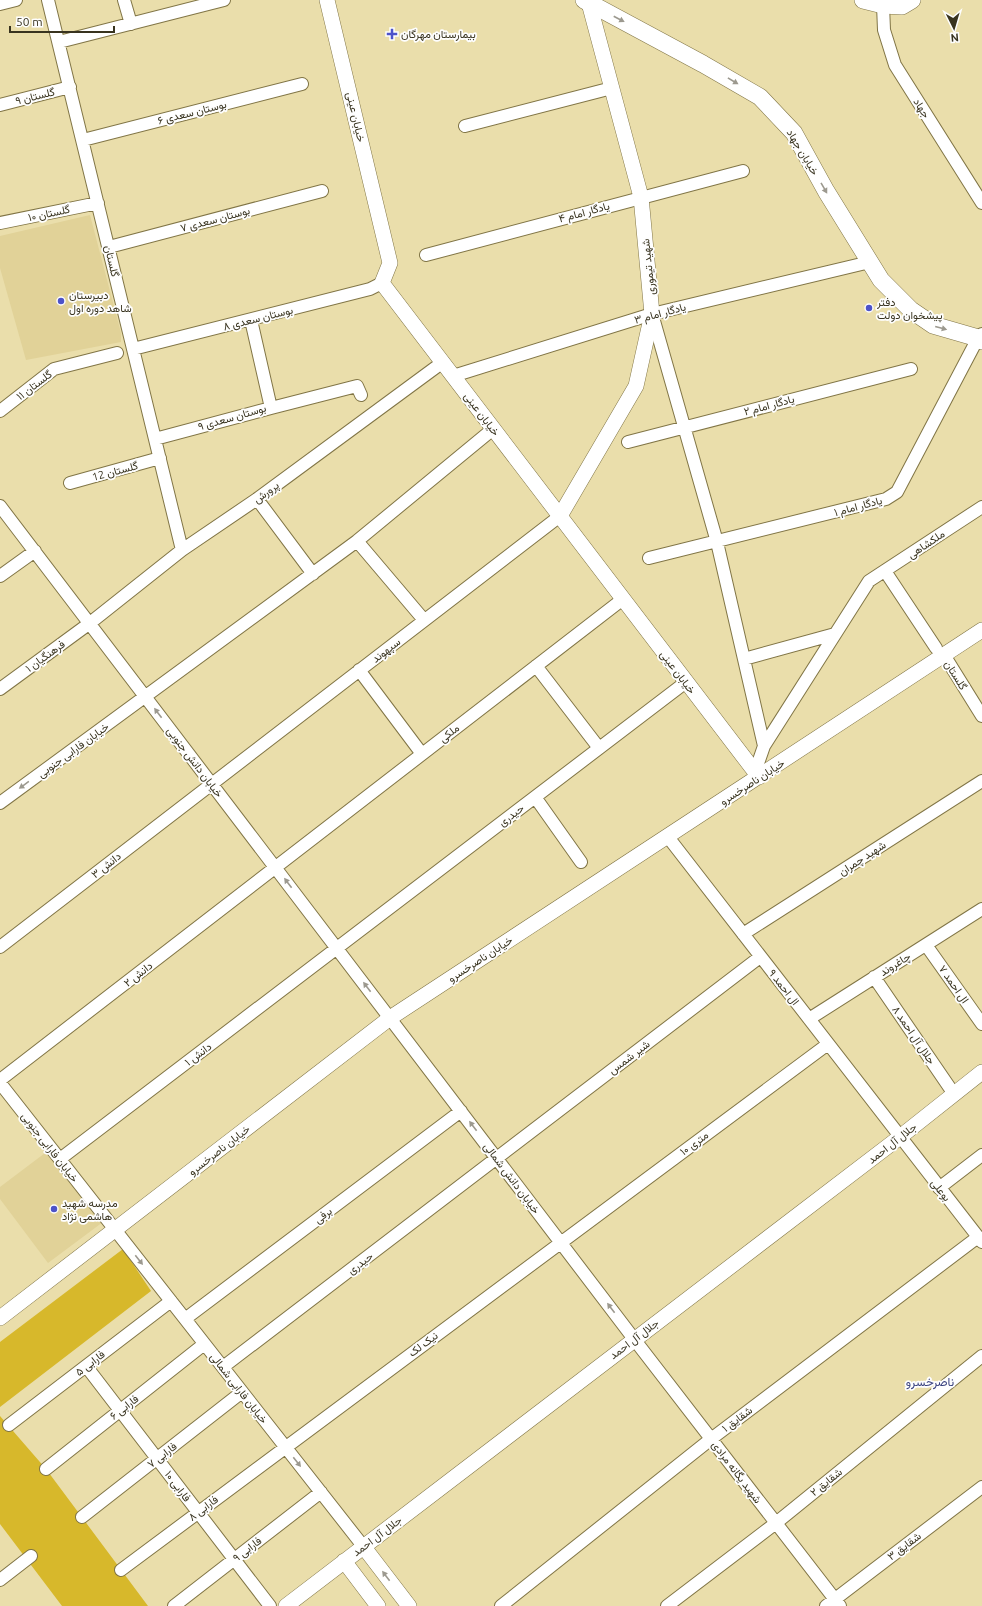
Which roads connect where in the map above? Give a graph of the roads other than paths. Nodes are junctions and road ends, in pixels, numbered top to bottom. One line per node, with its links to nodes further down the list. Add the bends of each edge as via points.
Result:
1 (16, 0): 9 (street)
2 (48, 0): 12 (street, گلستان)
3 (124, 0): 11 (street)
4 (224, 0): 11 (street)
5 (327, 0): 28 (street, خیابان عینی, via 390,263)
6 (863, 0): 10 (main road)
7 (912, 0): 10 (main road, via 902,6)
8 (587, 1): 15 (street, شهید تیموری); 27 (main road, خیابان جهاد, one-way to 27, via 760,97 794,133)
9 (0, 4)
10 (883, 5): 23 (street, جهاد, via 884,30 896,65)
11 (131, 24): 12 (street)
12 (59, 42): 14 (street, گلستان)
13 (302, 84): 18 (street, بوستان سعدی ۶)
14 (70, 87): 16 (street, گلستان ۹); 18 (street, گلستان)
15 (612, 88): 17 (street); 21 (street, شهید تیموری)
16 (0, 105)
17 (464, 126)
18 (83, 140): 22 (street, گلستان)
19 (743, 171): 21 (street, یادگار امام ۴)
20 (322, 191): 25 (street, بوستان سعدی ۷)
21 (641, 197): 26 (street, یادگار امام ۴); 29 (street, شهید تیموری)
22 (98, 203): 24 (street, گلستان ۱۰); 25 (street, گلستان)
23 (982, 203)
24 (0, 223)
25 (109, 247): 32 (street, گلستان)
26 (426, 255)
27 (870, 262): 29 (street, یادگار امام ۳); 31 (main road, خیابان جهاد, one-way to 31, via 881,280 911,310 933,325)
28 (382, 283): 30 (street, بوستان سعدی ۸, via 370,289); 34 (street, خیابان عینی)
29 (652, 314): 36 (street, یادگار امام ۳); 40 (street); 49 (street, شهید تیموری, via 636,386)
30 (251, 320): 32 (street, بوستان سعدی ۸); 38 (street, بوستان سعدی ۹)
31 (981, 338): 51 (street, یادگار امام ۱, via 897,492 886,499)
32 (133, 349): 42 (street, گلستان)
33 (117, 353): 39 (street, گلستان ۱۱, via 54,369)
34 (442, 362): 36 (street, خیابان عینی); 46 (street, پرورش)
35 (911, 368): 40 (street, یادگار امام ۲)
36 (453, 376): 41 (street, خیابان عینی)
37 (362, 395): 38 (street, via 357,386)
38 (271, 408): 42 (street, بوستان سعدی ۹)
39 (0, 411)
40 (685, 428): 43 (street, یادگار امام ۲); 51 (street)
41 (493, 429): 49 (street, خیابان عینی); 50 (street)
42 (155, 439): 44 (street, گلستان)
43 (628, 442)
44 (160, 458): 45 (street, گلستان 12); 52 (street, گلستان)
45 (70, 483)
46 (257, 499): 52 (street, پرورش); 56 (street)
47 (0, 506): 53 (street, خیابان دانش جنوبی)
48 (982, 507): 55 (street, ملکشاهی)
49 (560, 516): 58 (street, خیابان عینی); 59 (street, سپهوند)
50 (357, 541): 56 (street); 59 (street)
51 (717, 542): 54 (street, یادگار امام ۱); 64 (street)
52 (182, 550): 60 (street, پرورش)
53 (35, 551): 57 (street); 60 (street, خیابان دانش جنوبی)
54 (649, 558)
55 (885, 571): 62 (street, ملکشاهی, via 869,581); 63 (street, گلستان)
56 (313, 574): 69 (street)
57 (0, 576)
58 (623, 599): 65 (street, ملکی); 67 (street, خیابان عینی)
59 (424, 620): 66 (street, سپهوند)
60 (90, 623): 68 (street, فرهنگیان ۱); 69 (street, خیابان دانش جنوبی)
61 (982, 630): 63 (street, خیابان ناصرخسرو)
62 (835, 634): 64 (street); 71 (street)
63 (940, 651): 70 (street, گلستان); 74 (street, خیابان ناصرخسرو)
64 (744, 659): 71 (street)
65 (536, 666): 72 (street); 73 (street, ملکی)
66 (359, 670): 73 (street); 76 (street, سپهوند)
67 (686, 682): 72 (street, حیدری); 74 (street, خیابان عینی)
68 (0, 689)
69 (146, 697): 76 (street, خیابان دانش جنوبی, one-way to 69); 78 (street, خیابان فارابی جنوبی, one-way to 78)
70 (982, 716)
71 (764, 746): 74 (street)
72 (599, 748): 77 (street, حیدری)
73 (422, 754): 81 (street, ملکی)
74 (757, 774): 79 (street, خیابان ناصرخسرو)
75 (982, 782): 83 (street, شهید چمران)
76 (212, 783): 81 (street, خیابان دانش جنوبی); 85 (street, دانش ۳)
77 (534, 797): 80 (street); 86 (street, حیدری)
78 (0, 803)
79 (668, 837): 83 (street, ال احمد ۹); 89 (street, خیابان ناصرخسرو)
80 (581, 862)
81 (276, 867): 86 (street, خیابان دانش جنوبی, one-way to 81); 94 (street, دانش ۲)
82 (980, 913): 84 (street, چاغروند)
83 (743, 934): 87 (street, ال احمد ۹)
84 (926, 945): 88 (street, چاغروند); 91 (street, ال احمد ۷)
85 (0, 946)
86 (337, 948): 89 (street, خیابان دانش جنوبی, one-way to 86); 100 (street, دانش ۱)
87 (760, 957): 90 (street, ال احمد ۹); 99 (street, شیر شمس)
88 (874, 977): 90 (street, چاغروند); 95 (street, جلال آل احمد ۸)
89 (390, 1018): 96 (street, خیابان دانش شمالی); 102 (street, خیابان ناصرخسرو)
90 (809, 1019): 92 (street, ال احمد ۹)
91 (982, 1024)
92 (828, 1044): 97 (street, ال احمد ۹); 104 (street, ۱۰ متری)
93 (982, 1072): 95 (street, جلال آل احمد)
94 (0, 1082): 100 (street, خیابان فارابی جنوبی)
95 (954, 1094): 97 (street, جلال آل احمد)
96 (461, 1111): 99 (street, خیابان دانش شمالی, one-way to 96); 107 (street, برفی)
97 (900, 1137): 101 (street, بوعلی); 108 (street, جلال آل احمد)
98 (982, 1155): 101 (street)
99 (497, 1158): 104 (street, خیابان دانش شمالی); 112 (street, حیدری)
100 (60, 1160): 102 (street, خیابان فارابی جنوبی)
101 (939, 1188): 103 (street, بوعلی)
102 (115, 1230): 105 (street, خیابان فارابی شمالی, one-way to 105); 106 (street, خیابان ناصرخسرو)
103 (980, 1240): 116 (street, شقایق ۱)
104 (561, 1242): 108 (street, خیابان دانش شمالی, one-way to 104); 117 (street, نیک لک)
105 (171, 1301): 107 (street, خیابان فارابی شمالی); 111 (street, فارابی ۵)
106 (0, 1318)
107 (185, 1319): 112 (street, خیابان فارابی شمالی)
108 (634, 1339): 116 (street, شهید یگانه مرادی); 125 (street, جلال آل احمد)
109 (203, 1345): 114 (street, فارابی ۶)
110 (982, 1356): 124 (street, شقایق ۲)
111 (86, 1366): 114 (street, فارابی ۱۰); 115 (street, فارابی ۵)
112 (223, 1367): 113 (street, خیابان فارابی شمالی)
113 (242, 1392): 117 (street, خیابان فارابی شمالی); 118 (street, فارابی ۷)
114 (120, 1410): 118 (street, فارابی ۱۰); 119 (street, فارابی ۶)
115 (9, 1425)
116 (711, 1439): 124 (street, شهید یگانه مرادی); 137 (street, شقایق ۱)
117 (285, 1447): 121 (street, خیابان فارابی شمالی, one-way to 121); 122 (street, فارابی ۸)
118 (157, 1458): 122 (street, فارابی ۱۰); 123 (street, فارابی ۷)
119 (46, 1469)
120 (982, 1487): 131 (street, شقایق ۳)
121 (321, 1492): 125 (street, خیابان فارابی شمالی); 127 (street, فارابی ۹)
122 (198, 1512): 127 (street, فارابی ۱۰); 129 (street, فارابی ۸)
123 (82, 1517)
124 (776, 1523): 131 (street, شهید یگانه مرادی); 138 (street, شقایق ۲)
125 (363, 1546): 128 (street, جلال آل احمد); 136 (street, one-way to 125)
126 (31, 1556): 130 (street)
127 (234, 1559): 132 (street, فارابی ۹); 133 (street, فارابی ۱۰)
128 (344, 1561): 134 (street, جلال آل احمد); 135 (street)
129 (121, 1570)
130 (0, 1580)
131 (834, 1604)
132 (174, 1606)
133 (270, 1606)
134 (286, 1606)
135 (378, 1606)
136 (409, 1606)
137 (501, 1606)
138 (667, 1606)

